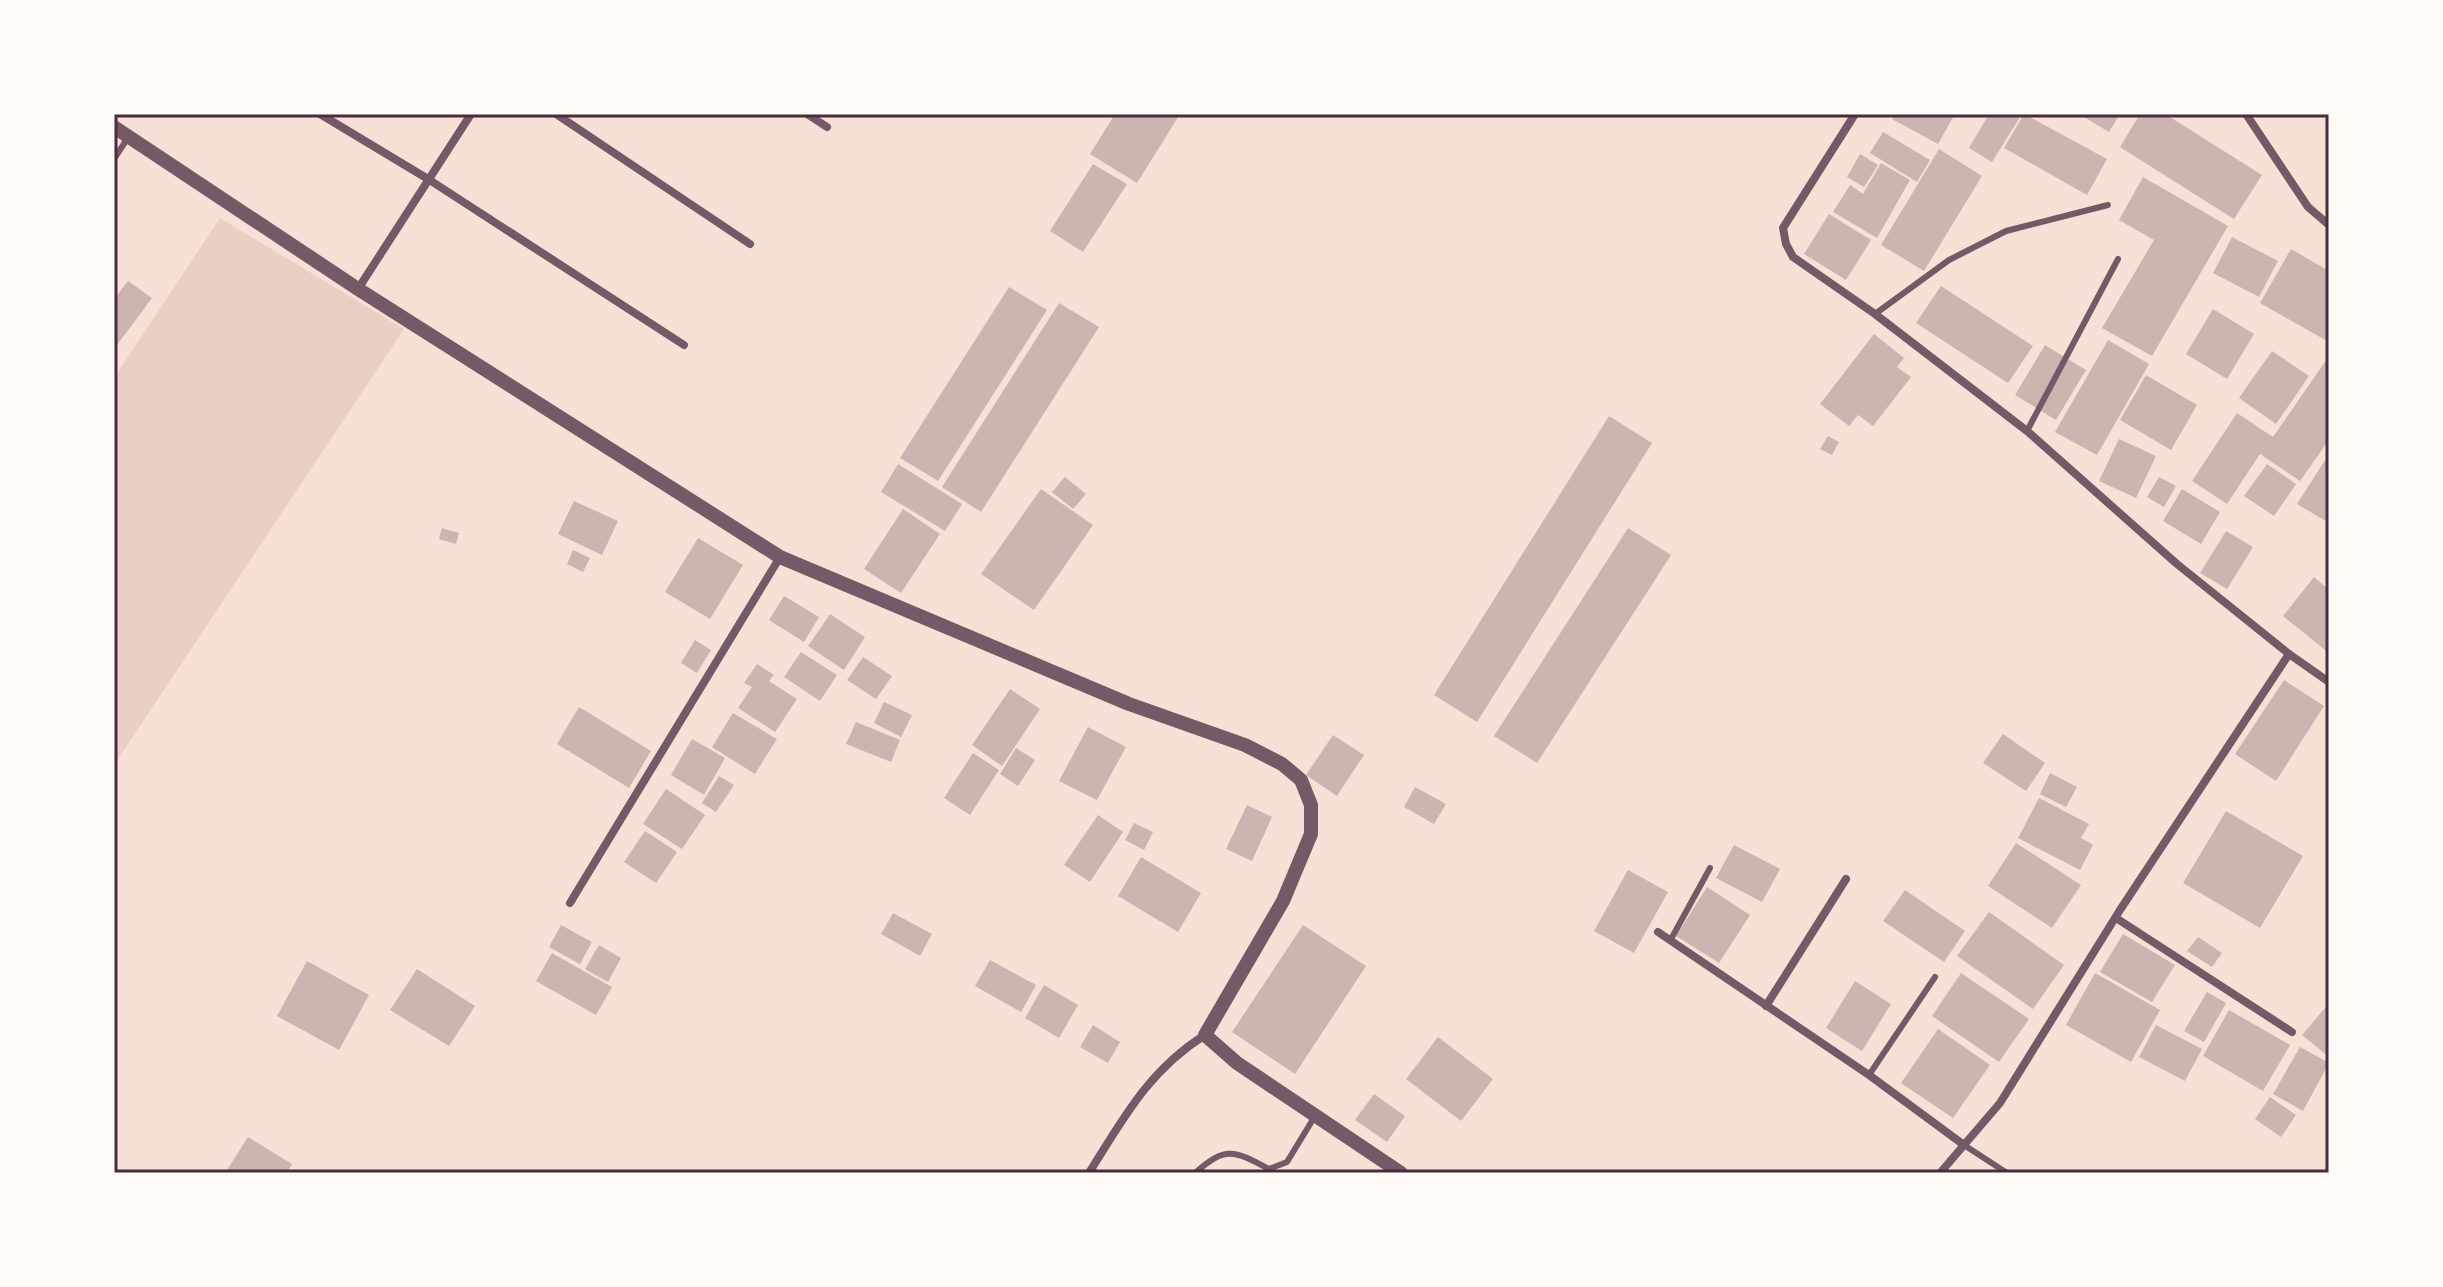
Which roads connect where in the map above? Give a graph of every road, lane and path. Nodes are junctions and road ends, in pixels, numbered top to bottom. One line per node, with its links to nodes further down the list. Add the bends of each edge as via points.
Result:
1 (320, 114): 11 (street)
2 (471, 114): 11 (street)
3 (556, 114): 14 (street)
4 (807, 114): 8 (street)
5 (1855, 114): 17 (street, via 1783,228 1793,257)
6 (2246, 114): 13 (street, via 2308,207)
7 (114, 127): 9 (street)
8 (827, 127)
9 (129, 136): 10 (lane); 16 (street)
10 (114, 159)
11 (428, 179): 16 (street); 18 (street)
12 (2108, 205): 17 (lane, via 2006,231 1949,260)
13 (2329, 225)
14 (750, 244)
15 (2118, 259): 19 (lane)
16 (358, 289): 20 (street)
17 (1875, 314): 19 (street)
18 (684, 345)
19 (2027, 431): 21 (street, via 2177,564)
20 (780, 557): 25 (street); 32 (street, via 1129,704 1245,745 1301,780 1311,805 1311,834 1283,901)
21 (2289, 654): 22 (street); 26 (street)
22 (2329, 682)
23 (1710, 868): 28 (lane)
24 (1846, 879): 30 (street)
25 (570, 903)
26 (2116, 918): 31 (street); 35 (street, via 2000,1103)
27 (1658, 932): 28 (street)
28 (1670, 941): 30 (street)
29 (1935, 977): 33 (lane)
30 (1766, 1006): 33 (street)
31 (2292, 1032)
32 (1205, 1035): 34 (street); 36 (street, via 1182,1049 1139,1093)
33 (1869, 1075): 35 (street)
34 (1315, 1116): 37 (lane, via 1287,1162 1269,1169 1238,1153 1219,1155); 38 (street)
35 (1964, 1145): 39 (street); 40 (lane)
36 (1089, 1173)
37 (1195, 1173)
38 (1401, 1173)
39 (1940, 1173)
40 (2007, 1173)

